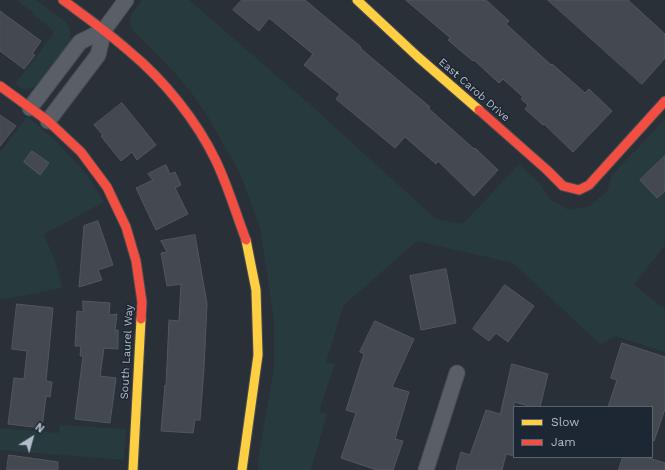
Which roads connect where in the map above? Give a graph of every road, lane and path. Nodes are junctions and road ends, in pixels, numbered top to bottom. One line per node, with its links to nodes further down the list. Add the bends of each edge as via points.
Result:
1 (63, 0): 4 (street)
2 (126, 0): 4 (street)
3 (357, 0): 6 (street, East Carob Drive, via 563,186 579,190 589,185)
4 (104, 30): 7 (street, via 80,42); 8 (street, via 98,55); 11 (street, via 152,72 200,132 216,162 247,242 256,290 258,356)
5 (0, 86): 7 (street, South Laurel Way)
6 (665, 101)
7 (30, 108): 8 (street, South Laurel Way)
8 (48, 121): 10 (street, South Laurel Way, via 81,152 108,187 126,227 136,261 142,302)
9 (457, 373): 12 (street)
10 (133, 470)
11 (242, 470)
12 (426, 470)

